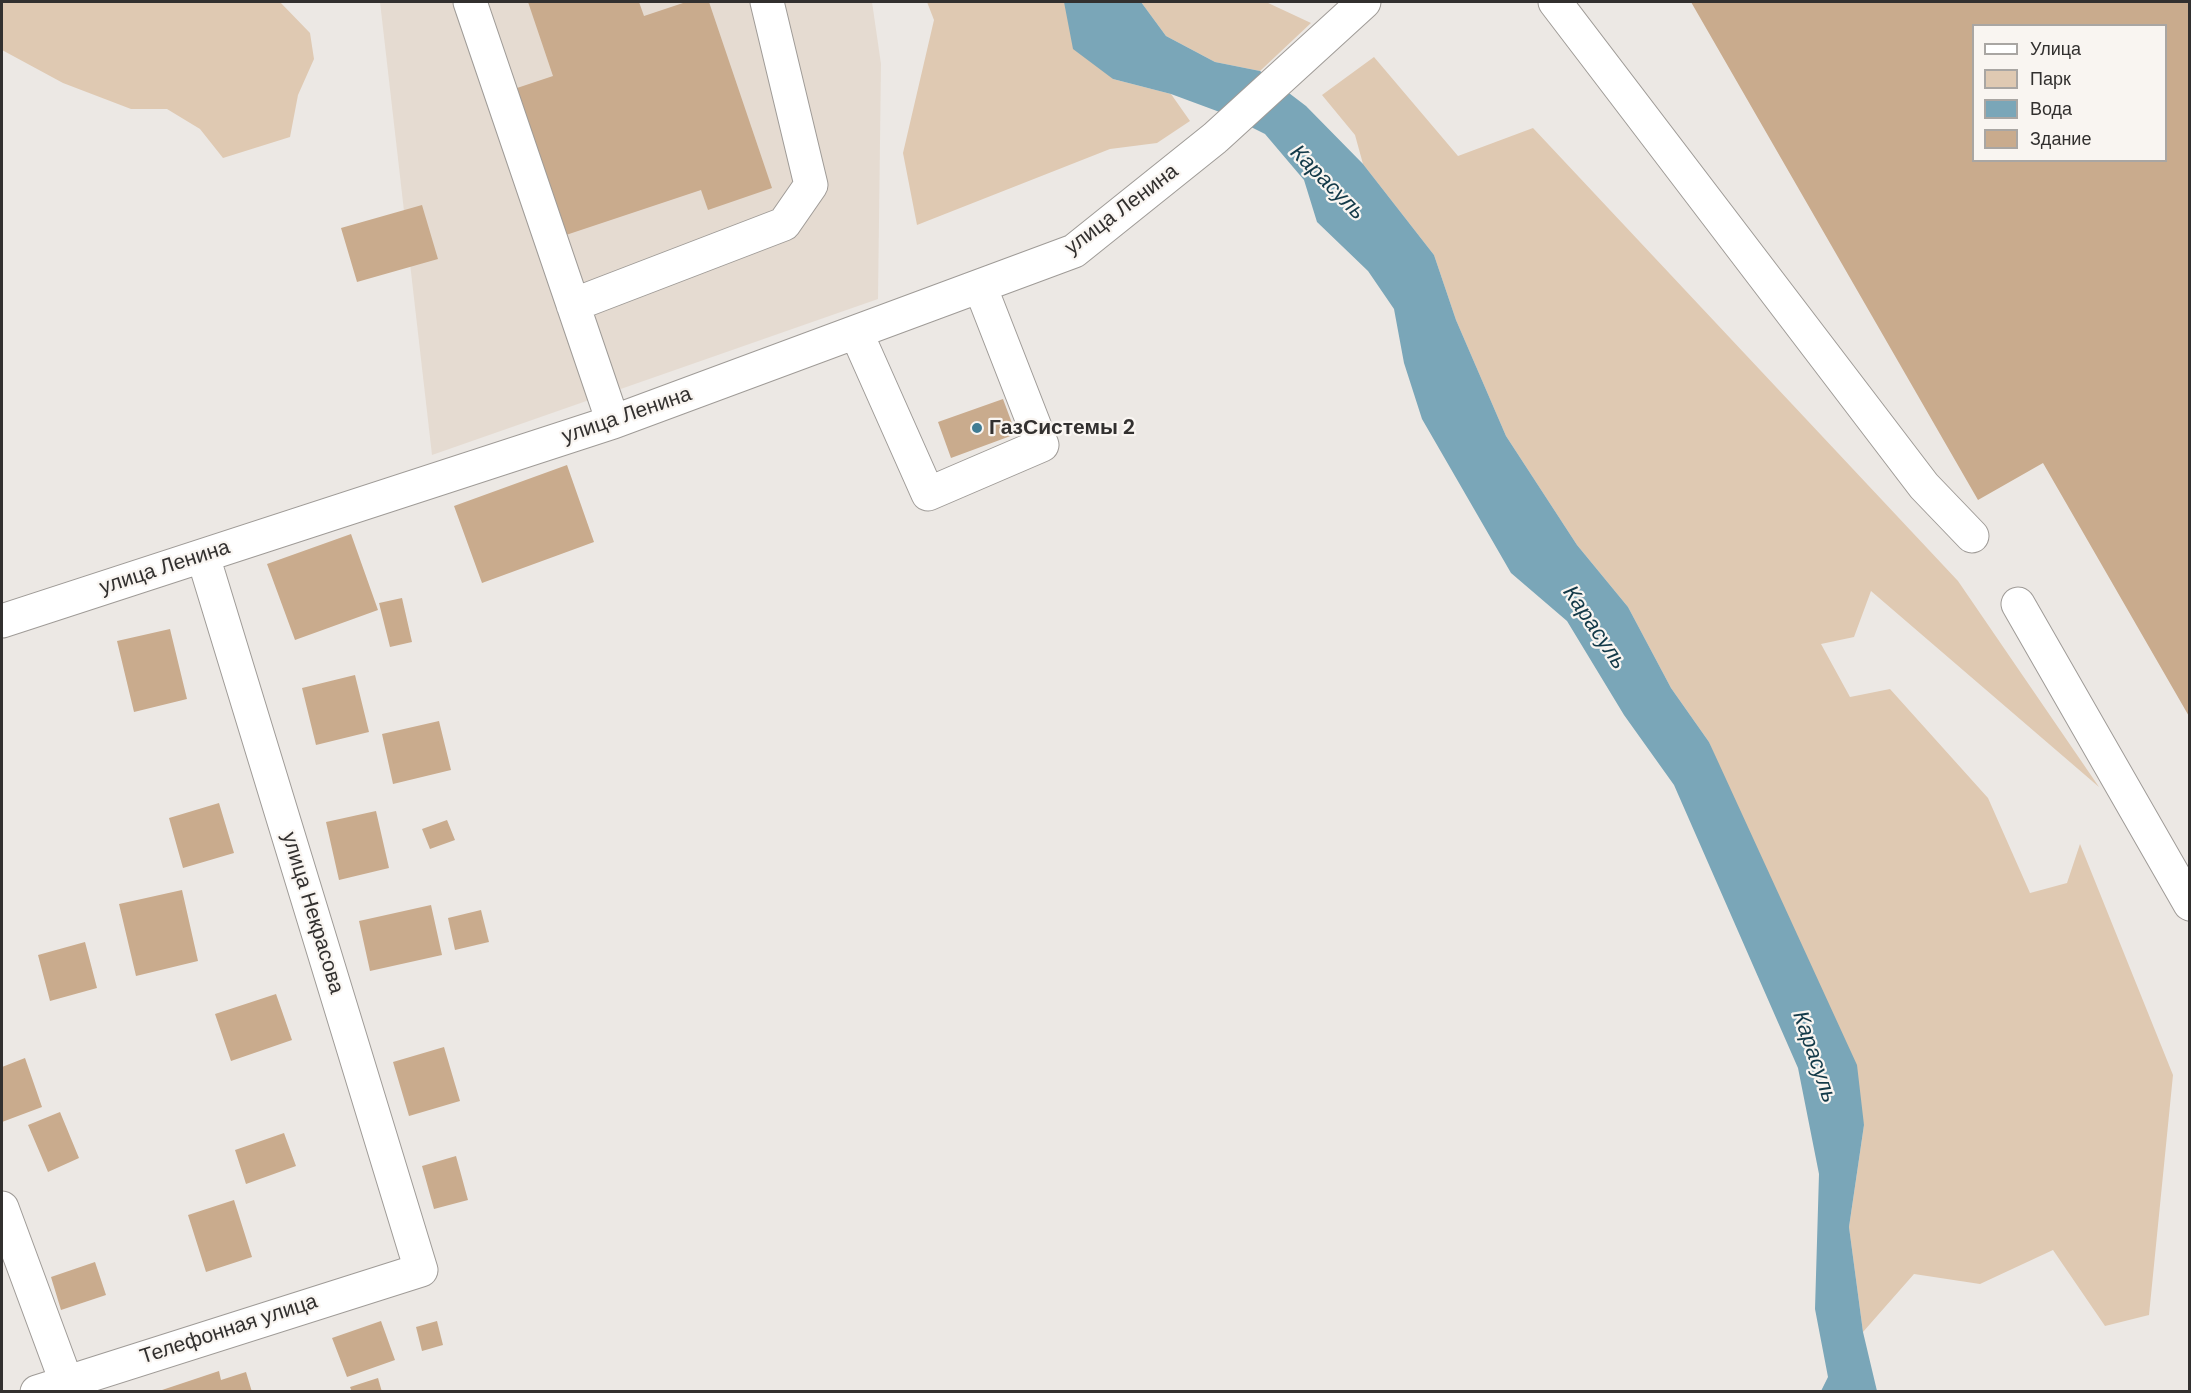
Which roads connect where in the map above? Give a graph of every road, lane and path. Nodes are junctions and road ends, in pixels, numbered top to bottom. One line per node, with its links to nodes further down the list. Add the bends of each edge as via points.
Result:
1 (470, 2): 6 (street)
2 (767, 2): 6 (street, via 811,185 784,224)
3 (1364, 2): 5 (street, улица Ленина, via 1215,138 1074,251)
4 (1555, 2): 9 (street, via 1924,486)
5 (980, 286): 7 (street, улица Ленина); 7 (street, via 1042,445 928,494)
6 (573, 305): 8 (street)
7 (856, 332): 8 (street, улица Ленина)
8 (614, 422): 10 (street, улица Ленина)
9 (1972, 537)
10 (203, 556): 12 (street, улица Ленина); 15 (street, улица Некрасова)
11 (2018, 604): 13 (street)
12 (2, 621)
13 (2190, 904)
14 (2, 1208): 16 (street)
15 (421, 1270): 16 (street, Телефонная улица)
16 (58, 1388)

